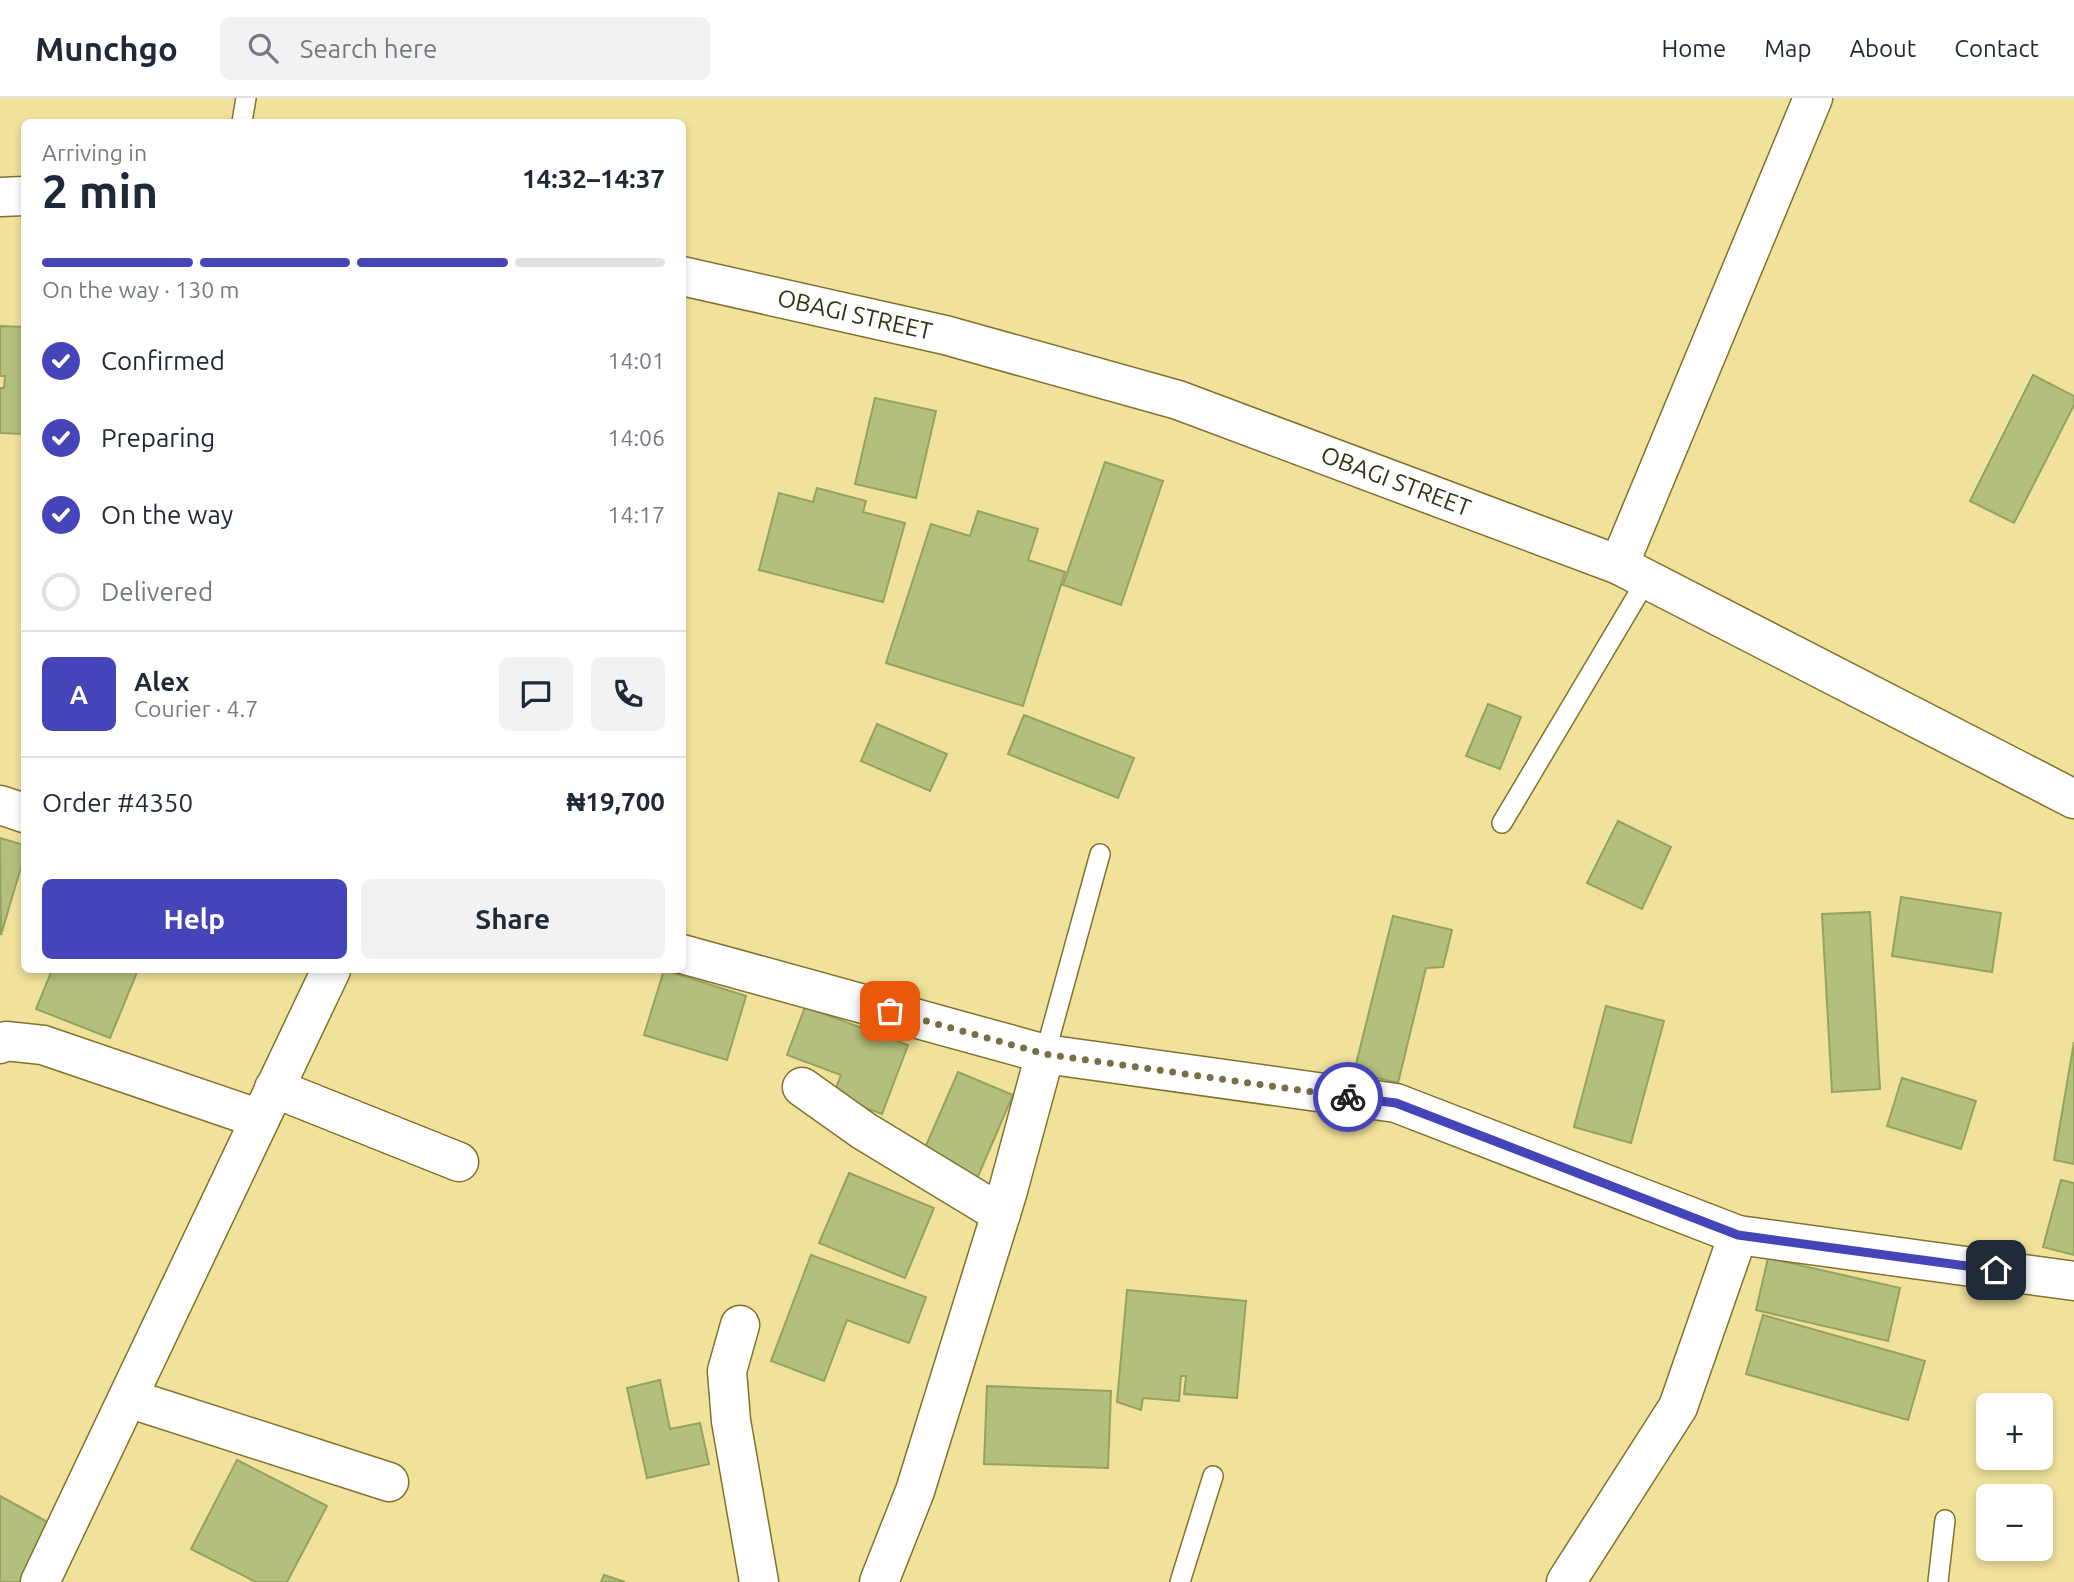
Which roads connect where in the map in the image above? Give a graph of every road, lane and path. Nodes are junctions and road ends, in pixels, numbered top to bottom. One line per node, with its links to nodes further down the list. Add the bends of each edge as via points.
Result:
1 (246, 98): 3 (lane)
2 (1813, 98): 7 (street)
3 (242, 119)
4 (0, 197): 5 (street)
5 (21, 197)
6 (686, 277): 7 (street, OBAGI STREET, via 945,335 1178,400)
7 (1633, 572): 8 (street, OBAGI STREET); 11 (lane)
8 (2074, 799)
9 (0, 805): 10 (street)
10 (21, 812)
11 (1502, 823)
12 (1100, 854): 16 (lane)
13 (686, 955): 16 (street)
14 (330, 973): 18 (street)
15 (0, 1044): 18 (street, via 43,1045)
16 (1045, 1054): 20 (street); 21 (street, via 1396,1103)
17 (802, 1087): 20 (street, via 864,1131)
18 (267, 1103): 19 (street); 24 (street)
19 (458, 1162)
20 (1001, 1214): 30 (street, via 915,1491)
21 (1738, 1235): 22 (street); 32 (street, via 1678,1407)
22 (2074, 1281)
23 (740, 1325): 29 (street, via 727,1371 731,1421)
24 (128, 1398): 26 (street); 28 (street)
25 (1213, 1476): 31 (lane)
26 (389, 1482)
27 (1945, 1520): 33 (lane)
28 (40, 1582)
29 (759, 1582)
30 (879, 1582)
31 (1180, 1582)
32 (1566, 1582)
33 (1938, 1582)

